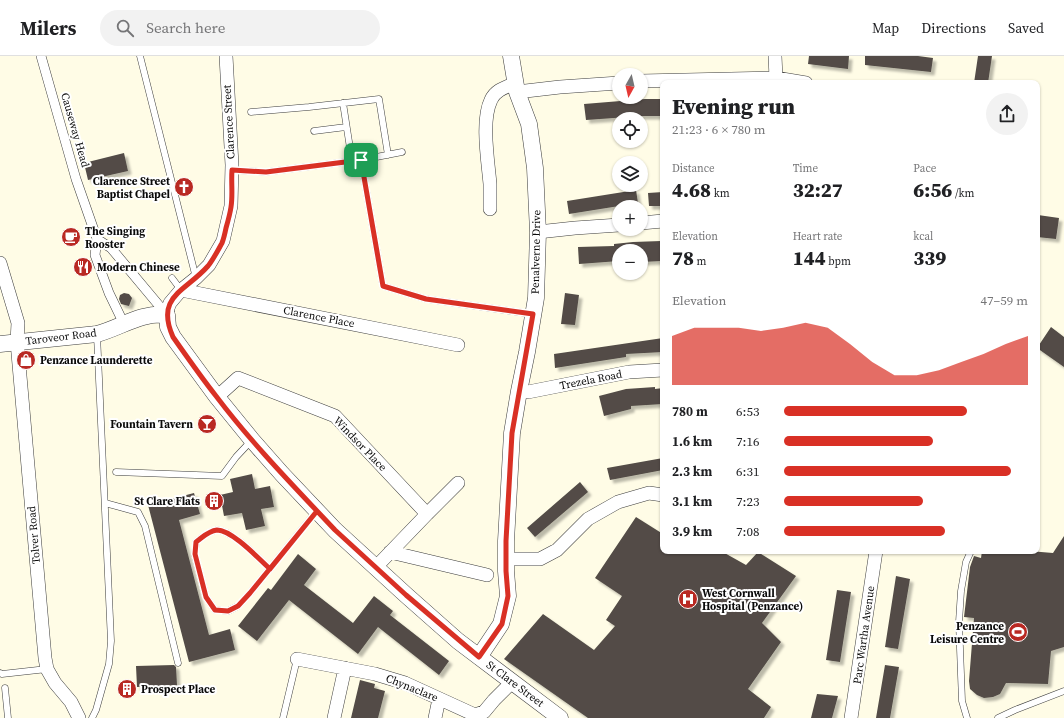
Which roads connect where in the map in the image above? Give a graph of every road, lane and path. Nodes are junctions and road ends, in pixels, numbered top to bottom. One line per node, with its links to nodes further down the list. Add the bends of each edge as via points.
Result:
1 (41, 56): 27 (street, Causeway Head, via 76,179)
2 (140, 56): 30 (lane)
3 (226, 56): 21 (street, Clarence Street)
4 (511, 56): 12 (street, Penalverne Drive)
5 (775, 56): 6 (street)
6 (776, 78): 7 (street); 8 (street)
7 (686, 80)
8 (788, 80)
9 (648, 81): 10 (street)
10 (660, 81)
11 (612, 83): 12 (street)
12 (516, 88): 22 (street, via 500,89 491,99 486,115); 26 (street, Penalverne Drive, via 529,124 535,168)
13 (343, 103): 14 (lane); 15 (lane); 18 (lane, via 379,99)
14 (251, 112)
15 (346, 127): 16 (lane); 20 (lane)
16 (314, 131)
17 (402, 152): 18 (lane)
18 (388, 155): 19 (lane)
19 (361, 160): 20 (lane); 32 (lane, via 383,286 426,299)
20 (352, 161): 21 (lane, via 266,172)
21 (232, 170): 30 (street, Clarence Street, via 231,206 223,241 209,265)
22 (490, 208)
23 (660, 222): 24 (street)
24 (648, 223)
25 (612, 226): 26 (street)
26 (538, 232): 32 (street, Penalverne Drive, via 536,298)
27 (97, 239): 33 (street, via 111,248); 34 (street, Causeway Head, via 96,255 109,293)
28 (0, 263): 36 (street, Tolver Road, via 18,323)
29 (172, 278): 31 (lane)
30 (196, 278): 31 (street, Clarence Street)
31 (181, 290): 33 (street, Clarence Street, via 170,303); 38 (street, Clarence Place)
32 (533, 314): 40 (street, Penalverne Drive)
33 (167, 316): 34 (street, Taroveor Road, via 156,314); 41 (street, St Clare Street, via 173,337)
34 (124, 324): 35 (street, Taroveor Road)
35 (97, 334): 36 (street, Taroveor Road); 46 (lane)
36 (17, 342): 37 (street, Taroveor Road); 60 (street, Tolver Road)
37 (0, 344)
38 (458, 345)
39 (660, 370): 40 (street, Trezela Road, via 629,372 528,392)
40 (519, 391): 52 (street, Penalverne Drive, via 512,433)
41 (217, 397): 42 (street, St Clare Street); 48 (street, Windsor Place, via 238,378 335,416)
42 (252, 440): 43 (lane, via 222,476); 47 (street, St Clare Street)
43 (116, 472)
44 (458, 483): 48 (street)
45 (660, 495): 52 (street, via 649,493 618,502 588,519 557,550 540,559)
46 (105, 503): 58 (lane, via 138,512 145,526); 68 (lane, via 111,641 109,664)
47 (317, 511): 53 (street, St Clare Street); 54 (lane)
48 (427, 514): 49 (street)
49 (390, 552): 53 (street); 55 (street)
50 (876, 554): 73 (street, Parc Wartha Avenue)
51 (970, 554): 74 (lane, via 966,562 959,622 962,701)
52 (507, 558): 56 (street, Penalverne Drive, via 508,596 502,624)
53 (376, 567): 56 (street, St Clare Street)
54 (270, 569): 54 (lane, via 238,606 228,611 215,610 206,597 195,554 196,542 207,533 218,530 229,533)
55 (487, 575)
56 (479, 657): 62 (street, St Clare Street)
57 (297, 659): 59 (street, Chynaclare); 69 (lane)
58 (178, 663)
59 (345, 668): 65 (street, Chynaclare, via 405,683); 70 (street)
60 (47, 669): 61 (lane); 67 (street, Tolver Road, via 71,702)
61 (0, 673)
62 (512, 682): 65 (street, Chynaclare, via 484,712 475,715); 72 (street, St Clare Street)
63 (6, 688): 66 (lane)
64 (1064, 691): 75 (lane)
65 (439, 699): 71 (street)
66 (8, 718)
67 (79, 718)
68 (92, 718)
69 (284, 718)
70 (334, 718)
71 (435, 718)
72 (560, 718)
73 (851, 718)
74 (967, 718)
75 (998, 718)

